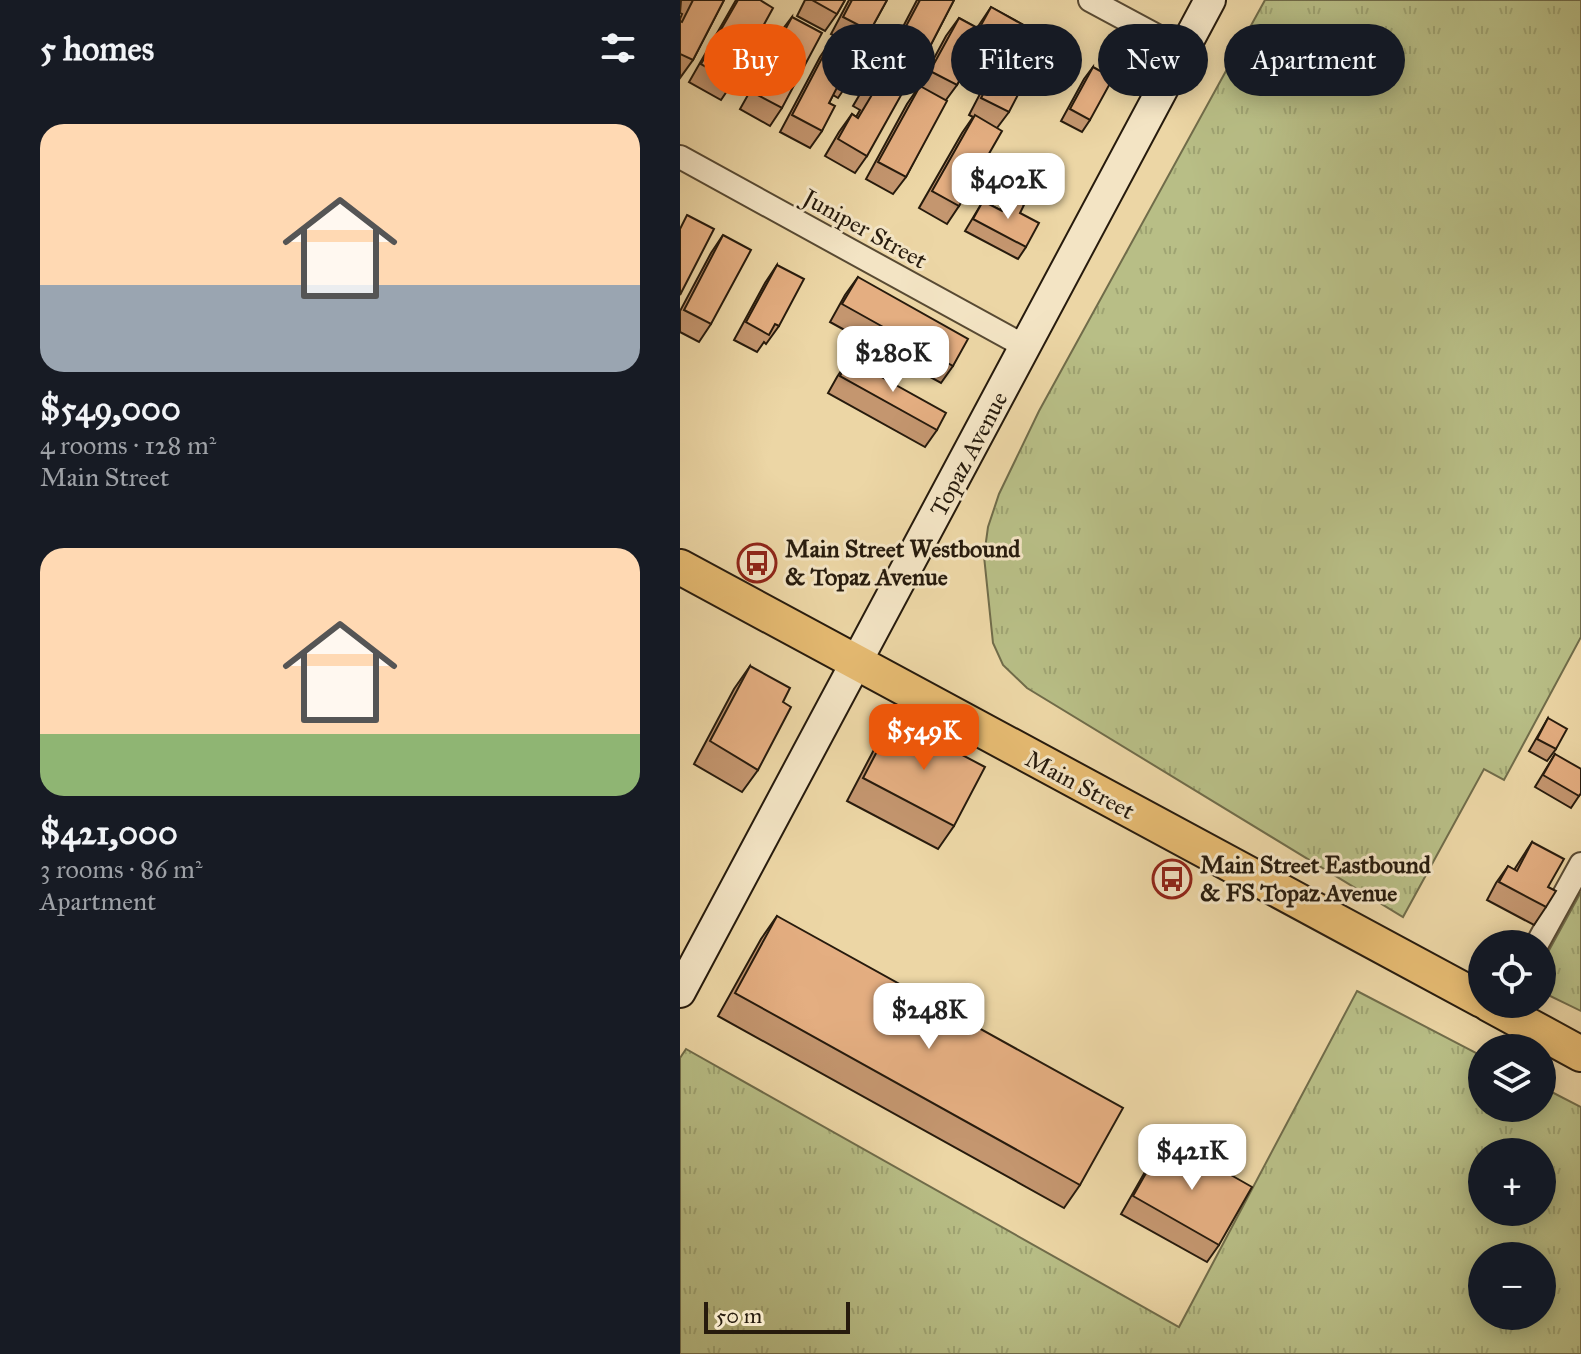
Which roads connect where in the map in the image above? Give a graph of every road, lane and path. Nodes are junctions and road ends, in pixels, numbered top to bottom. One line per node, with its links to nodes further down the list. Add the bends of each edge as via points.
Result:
1 (1090, 0): 3 (street)
2 (1210, 0): 4 (street, Topaz Avenue)
3 (1135, 24)
4 (1197, 24)
5 (1159, 96): 7 (street, Topaz Avenue)
6 (680, 157): 7 (street, Juniper Street)
7 (1026, 347): 9 (street, Topaz Avenue)
8 (680, 567): 9 (main road, Main Street)
9 (858, 665): 12 (main road, Main Street); 13 (street, Topaz Avenue)
10 (1581, 864): 11 (street)
11 (1545, 930)
12 (1468, 991)
13 (680, 992)
14 (1517, 1018): 15 (main road, Main Street)
15 (1581, 1054)

